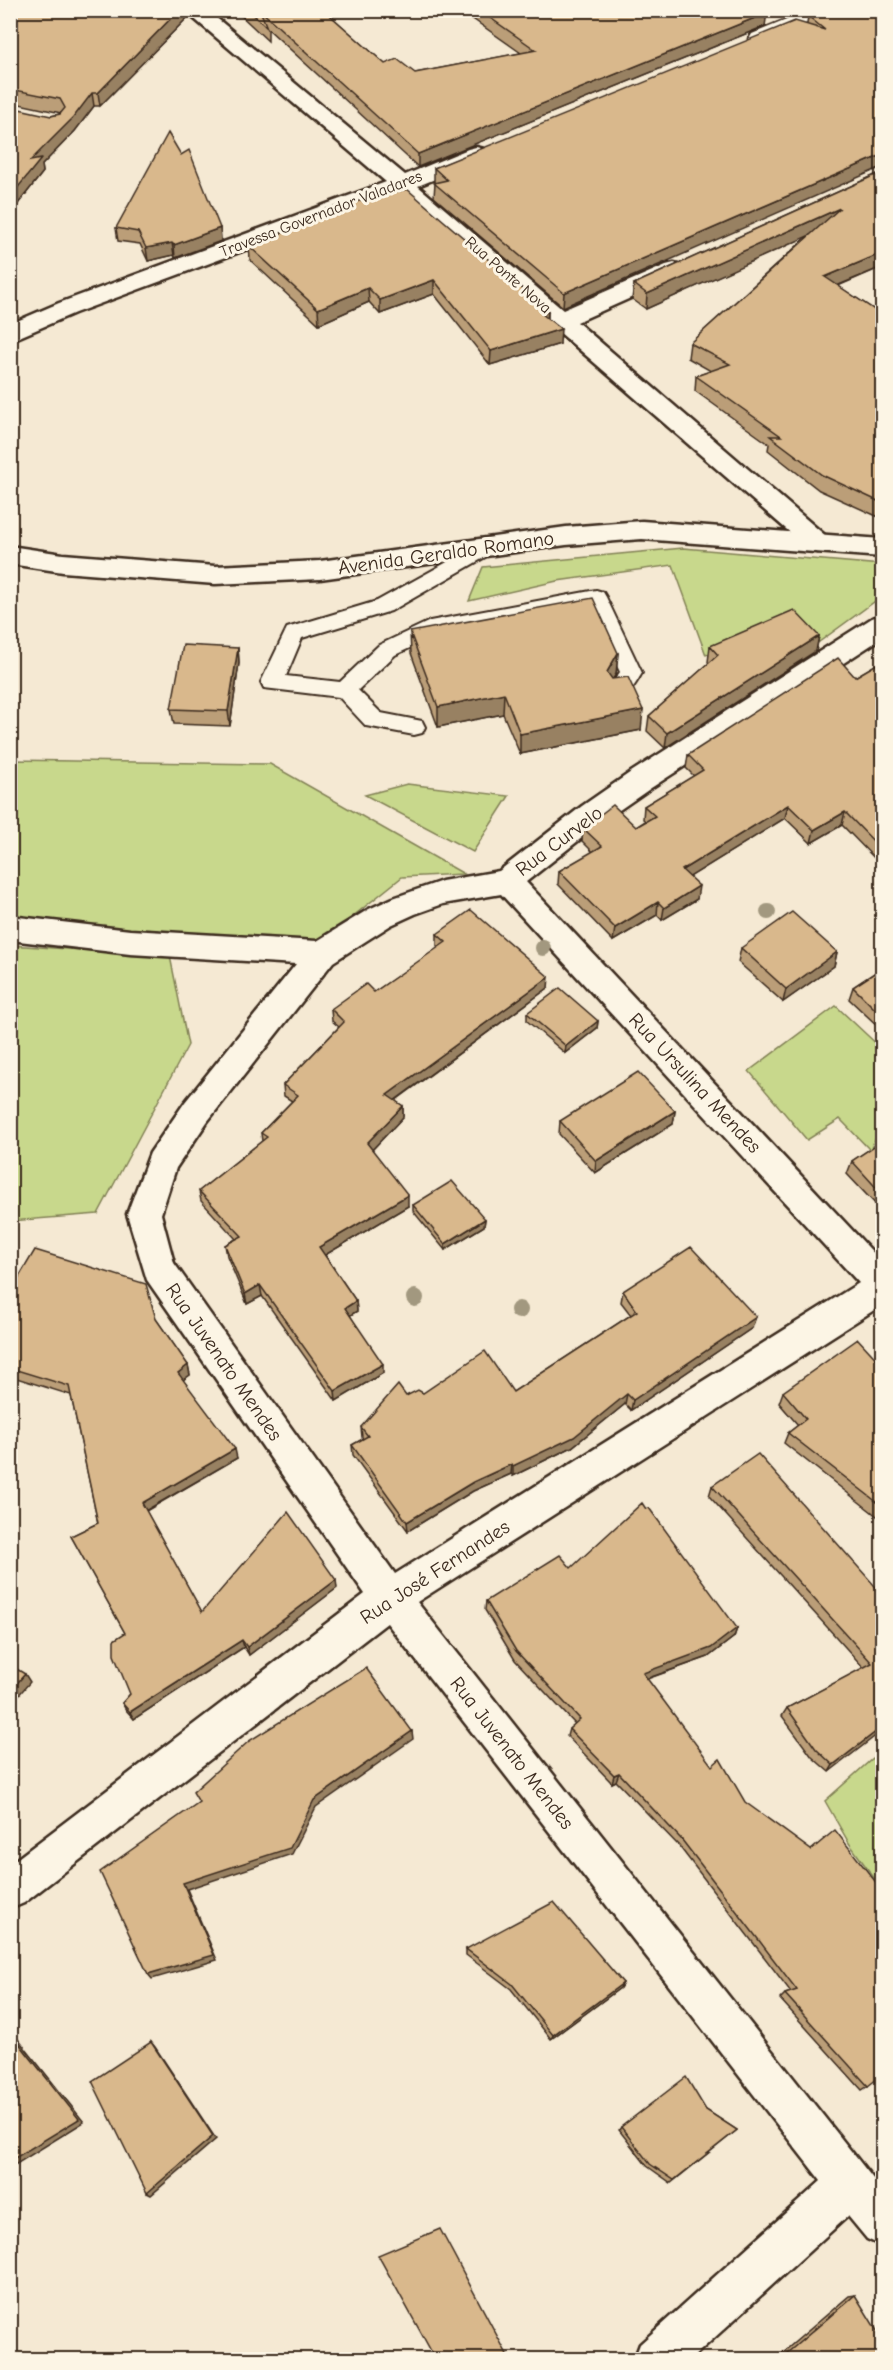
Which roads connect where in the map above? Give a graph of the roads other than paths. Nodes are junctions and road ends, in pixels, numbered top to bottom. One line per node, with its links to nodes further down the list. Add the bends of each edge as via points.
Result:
1 (194, 10): 5 (street, Rua Ponte Nova)
2 (831, 10): 3 (street)
3 (743, 46)
4 (501, 144): 5 (street, Travessa Governador Valadares)
5 (402, 184): 7 (street, Rua Ponte Nova); 8 (street, Travessa Governador Valadares, via 67,308)
6 (689, 263): 7 (street)
7 (561, 320): 9 (street, Rua Ponte Nova)
8 (10, 333)
9 (818, 543): 10 (street, Avenida Geraldo Romano, via 642,530); 11 (street, Avenida Geraldo Romano)
10 (487, 547): 12 (street, Avenida Geraldo Romano, via 320,570 215,575); 14 (lane, via 384,606 294,633 272,682)
11 (882, 547)
12 (10, 555)
13 (882, 625): 17 (street, Rua Curvelo, via 641,780)
14 (345, 690): 15 (lane, via 387,650 437,626 596,597 631,673); 16 (lane, via 374,720)
15 (618, 691)
16 (414, 727)
17 (507, 880): 19 (street, Rua Curvelo, via 442,893 404,906); 21 (street, Rua Ursulina Mendes)
18 (10, 928): 19 (street, via 130,942)
19 (322, 953): 20 (street, Rua Curvelo, via 196,1112 162,1163 144,1214)
20 (159, 1269): 22 (street, Rua Juvenato Mendes)
21 (882, 1286): 22 (street, Rua José Fernandes)
22 (390, 1598): 23 (street, Rua José Fernandes); 24 (street, Rua Juvenato Mendes)
23 (10, 1889)
24 (852, 2183): 25 (street, Rua Juvenato Mendes); 26 (street)
25 (882, 2224)
26 (656, 2360)

